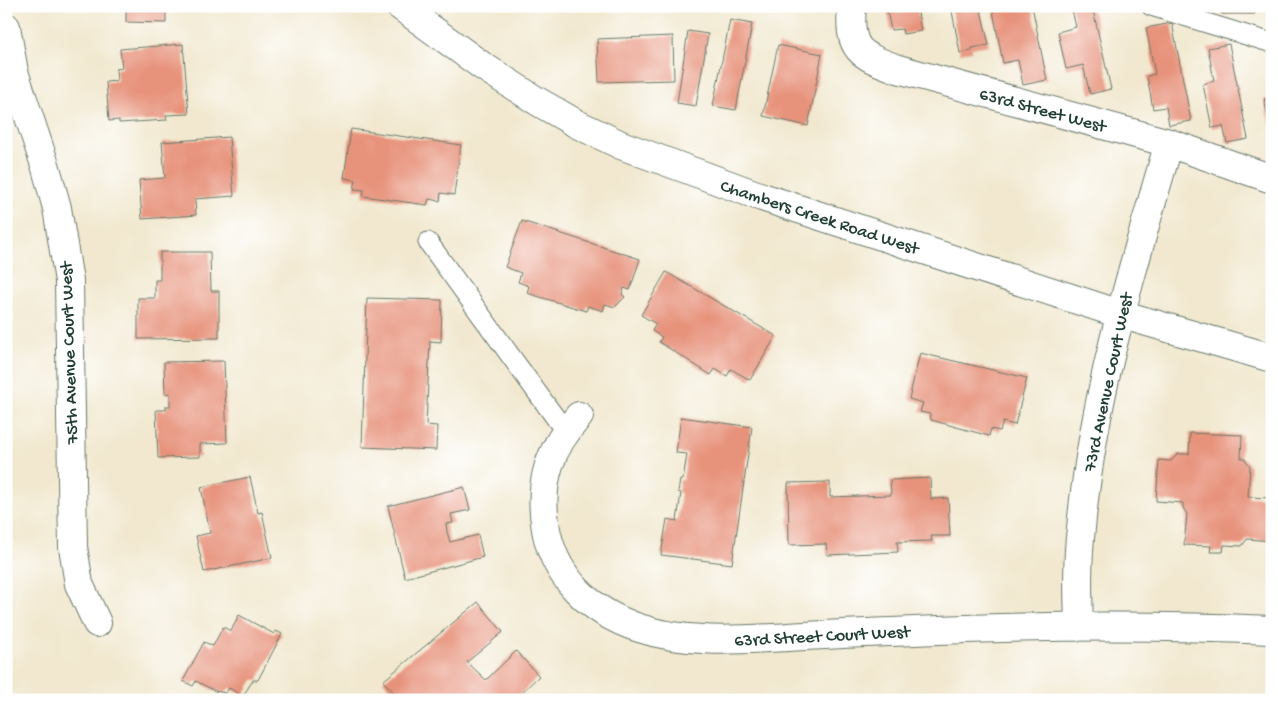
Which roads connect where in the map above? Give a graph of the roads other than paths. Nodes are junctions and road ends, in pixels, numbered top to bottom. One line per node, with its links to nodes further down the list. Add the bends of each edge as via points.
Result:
1 (400, 6): 9 (street, Chambers Creek Road West, via 537,101 621,145 762,197)
2 (852, 6): 6 (street, 63rd Street West, via 855,45 870,58)
3 (1151, 6): 5 (lane)
4 (6, 27): 12 (street, 75th Avenue Court West, via 14,72 46,168 64,246 69,281 73,547 79,584)
5 (1272, 44)
6 (1169, 144): 7 (street, 63rd Street West); 9 (street, 73rd Avenue Court West)
7 (1272, 179)
8 (428, 242): 11 (lane)
9 (1120, 314): 10 (street, Chambers Creek Road West); 13 (street, 73rd Avenue Court West, via 1104,378 1080,528)
10 (1272, 358)
11 (572, 423): 13 (street, 63rd Street Court West, via 546,471 543,509 547,535 552,555 571,584 600,609 619,620 662,634 732,640)
12 (97, 622)
13 (1079, 626): 14 (street, 63rd Street Court West)
14 (1272, 630)

